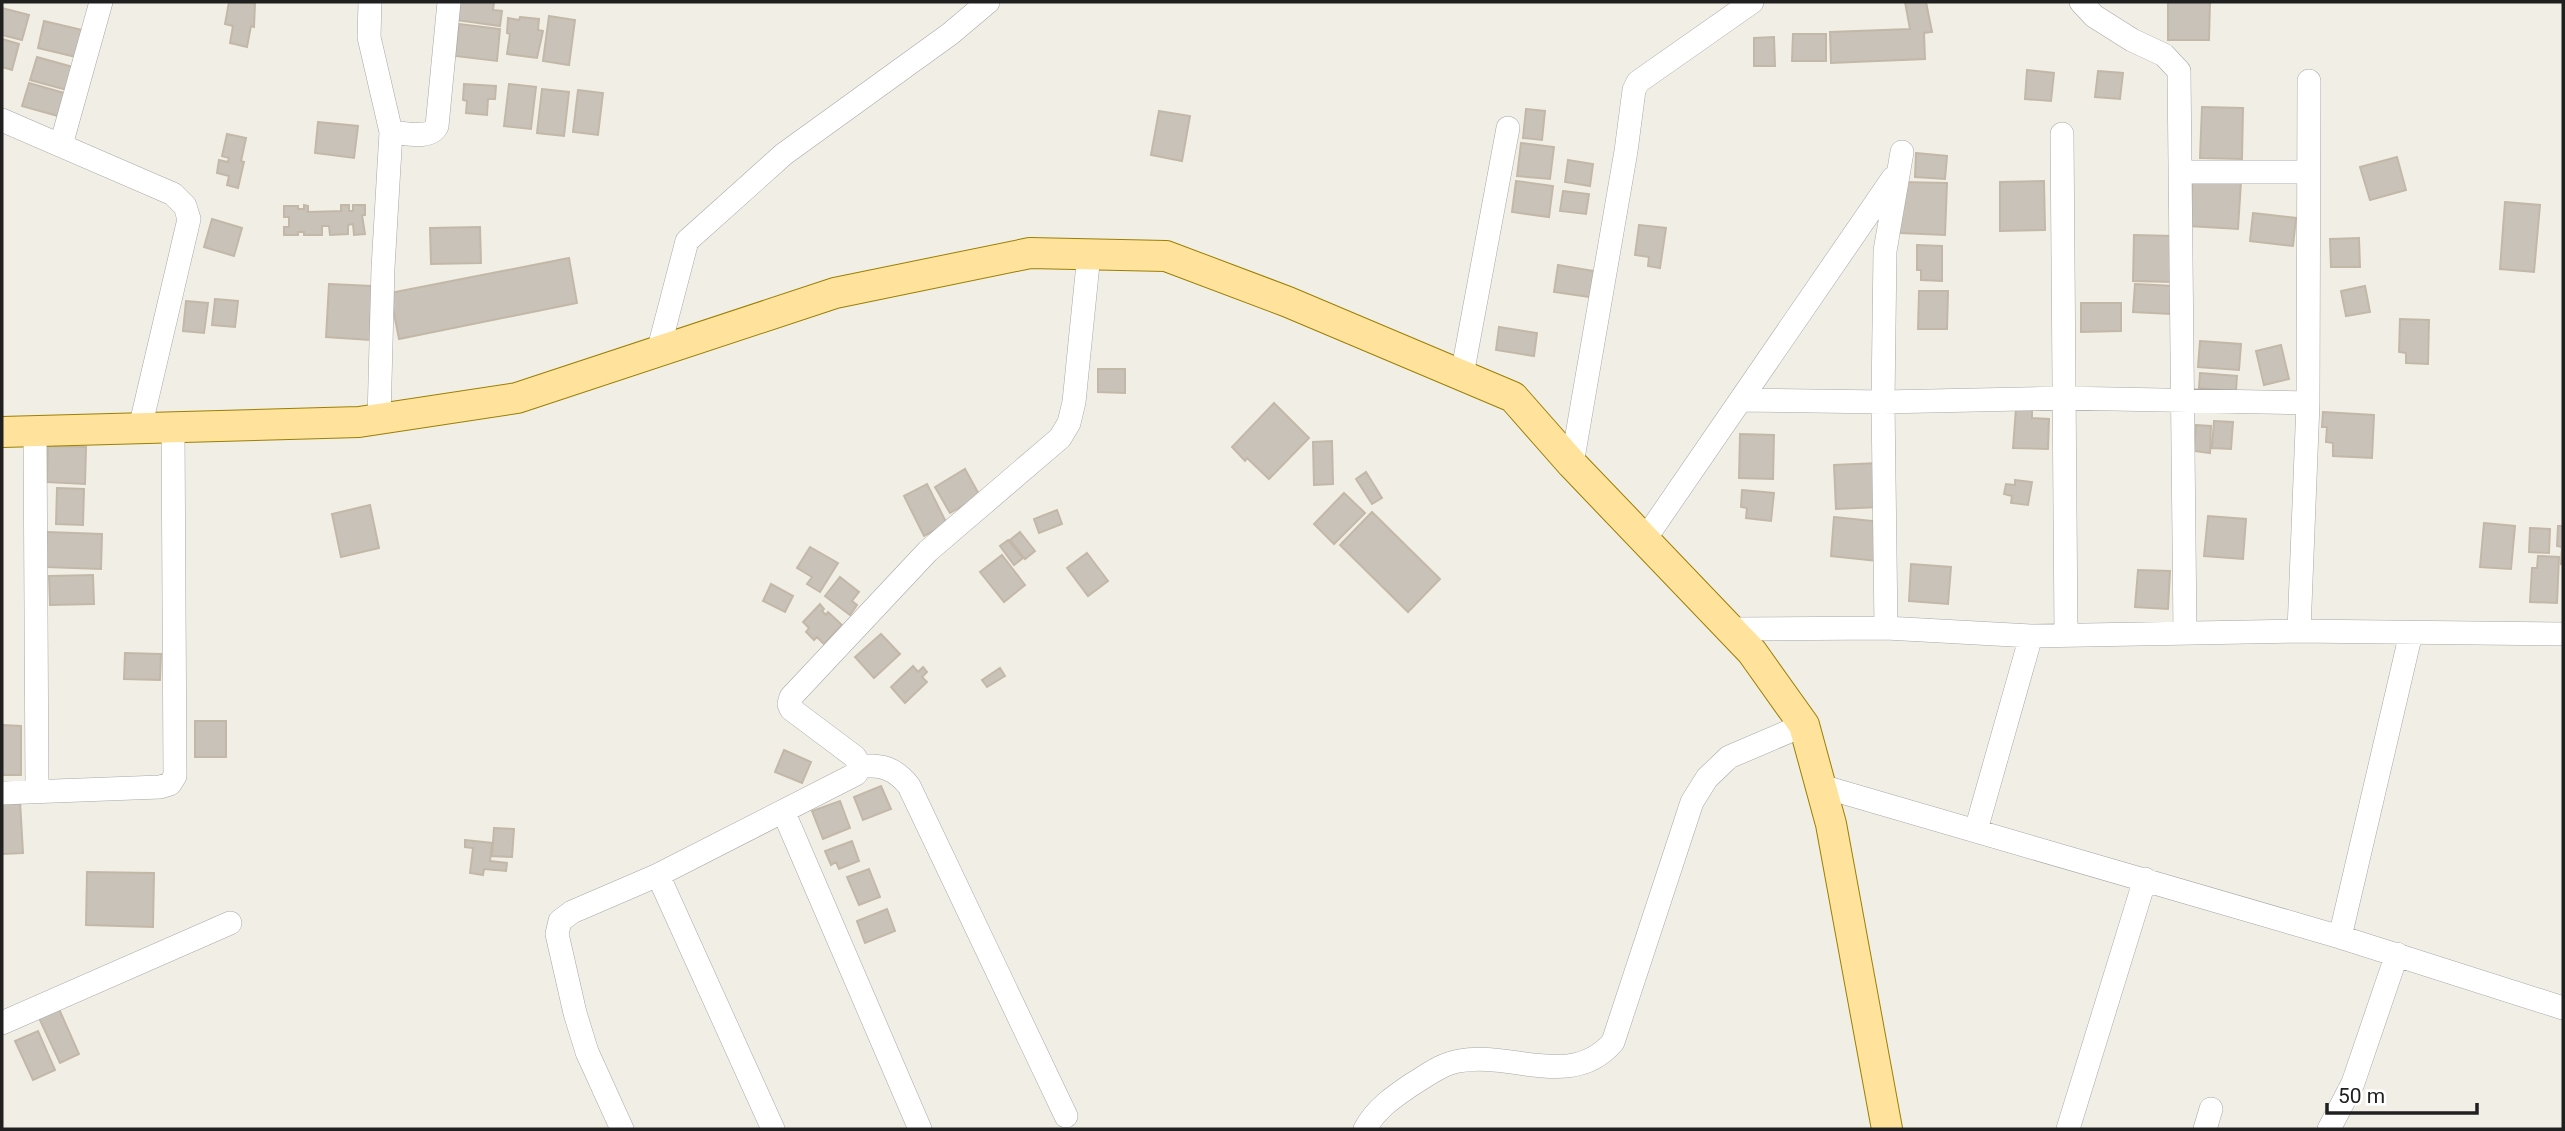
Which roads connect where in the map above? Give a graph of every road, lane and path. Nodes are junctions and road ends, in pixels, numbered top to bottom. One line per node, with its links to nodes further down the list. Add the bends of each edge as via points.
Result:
1 (101, 2): 12 (street)
2 (370, 2): 10 (street, via 369,37)
3 (449, 2): 10 (street, via 435,131)
4 (988, 2): 16 (street, via 784,154 687,241)
5 (1752, 2): 28 (street, via 1638,82 1634,90)
6 (2081, 2): 13 (street, via 2094,16 2164,55 2179,71)
7 (2309, 81): 14 (street)
8 (2, 120): 12 (street)
9 (1508, 128): 17 (street)
10 (391, 132): 23 (street)
11 (2062, 134): 18 (street)
12 (61, 145): 25 (street, via 173,194 185,206 189,219)
13 (2181, 172): 14 (street); 20 (street)
14 (2308, 172): 22 (street)
15 (1089, 254): 16 (main road, via 1030,253 835,293); 17 (main road, via 1166,256); 39 (street, via 1074,402 1060,438 928,551 791,697 791,709 855,757)
16 (658, 352): 23 (main road, via 517,398)
17 (1462, 375): 28 (main road, via 1513,397)
18 (2063, 398): 20 (street); 21 (street); 35 (street)
19 (1741, 400): 21 (street); 21 (street, via 1900,161 1885,251); 29 (street)
20 (2183, 400): 22 (street); 33 (street)
21 (1883, 402): 30 (street)
22 (2308, 403): 32 (street)
23 (379, 419): 24 (main road)
24 (173, 427): 25 (main road); 41 (street, via 176,776 160,788)
25 (140, 428): 26 (main road)
26 (35, 431): 27 (main road); 41 (street)
27 (2, 432)
28 (1573, 464): 29 (main road)
29 (1645, 539): 31 (main road)
30 (1886, 628): 31 (street); 37 (street)
31 (1731, 629): 38 (main road)
32 (2299, 631): 33 (street); 34 (street)
33 (2185, 633): 35 (street)
34 (2411, 633): 36 (street); 48 (street)
35 (2066, 634): 37 (street)
36 (2563, 634)
37 (2031, 636): 44 (street)
38 (1804, 725): 40 (main road); 56 (street, via 1729,757 1707,778 1692,802 1614,1042 1604,1052 1593,1060 1551,1067 1484,1059 1458,1061 1434,1070 1388,1100)
39 (860, 766): 43 (street, via 856,774); 52 (street, via 890,768 909,786)
40 (1821, 786): 44 (street); 57 (main road)
41 (37, 792): 42 (street)
42 (2, 793)
43 (784, 813): 45 (street); 55 (street)
44 (1976, 830): 46 (street)
45 (659, 875): 53 (street, via 572,912 560,921 557,934 587,1052); 54 (street)
46 (2145, 879): 48 (street); 58 (street)
47 (230, 923): 51 (street)
48 (2340, 937): 49 (street)
49 (2397, 954): 50 (street); 59 (street, via 2353,1083)
50 (2563, 1006)
51 (2, 1020)
52 (1066, 1116)
53 (622, 1129)
54 (773, 1129)
55 (920, 1129)
56 (1364, 1129)
57 (1887, 1129)
58 (2068, 1129)
59 (2329, 1129)

